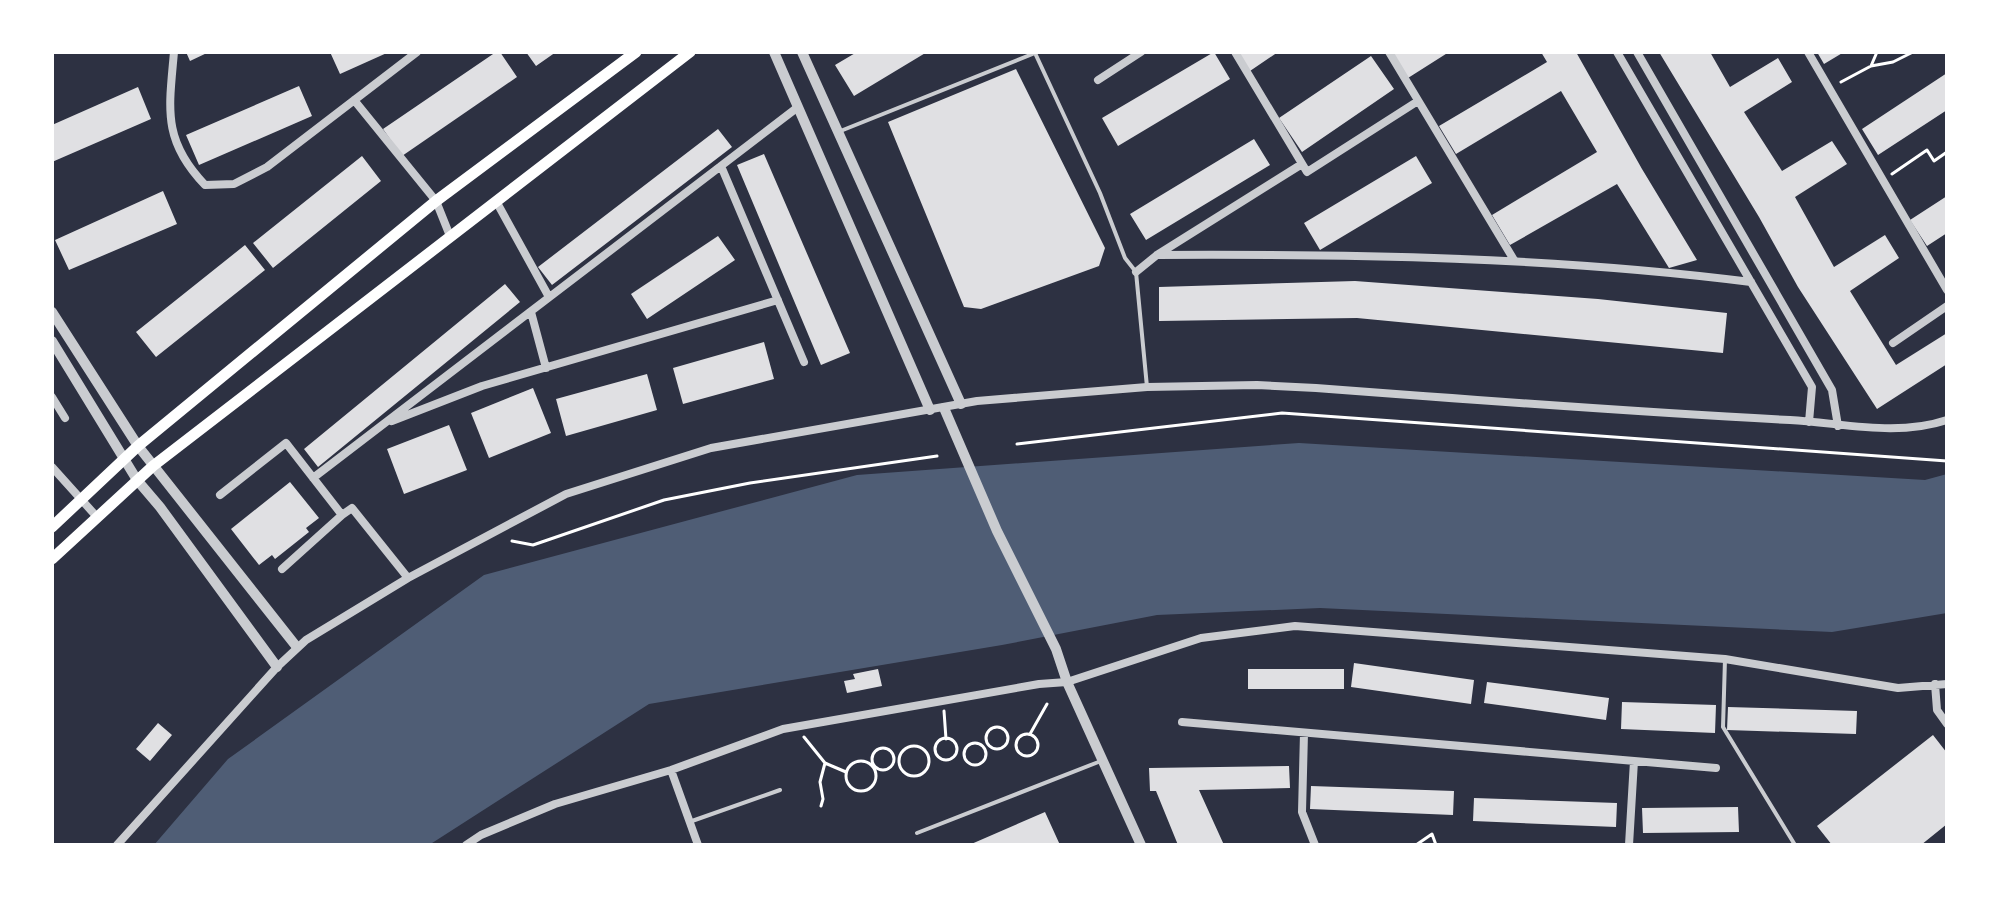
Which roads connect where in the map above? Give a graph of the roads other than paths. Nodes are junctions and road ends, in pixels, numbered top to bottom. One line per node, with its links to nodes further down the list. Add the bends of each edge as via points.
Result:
1 (174, 52): 14 (street, via 169,118 185,165 205,185 234,184 267,167)
2 (417, 52): 14 (street)
3 (636, 52): 20 (main road)
4 (690, 52): 21 (main road)
5 (774, 52): 16 (street)
6 (802, 52): 17 (street)
7 (1141, 52): 13 (street)
8 (1235, 52): 18 (street)
9 (1389, 52): 15 (street)
10 (1617, 52): 26 (street)
11 (1637, 52): 46 (street, via 1832,390)
12 (1808, 52): 27 (street)
13 (1098, 80)
14 (354, 100): 20 (street)
15 (1418, 101): 18 (street, via 1307,172); 24 (street)
16 (798, 107): 19 (street); 41 (street)
17 (838, 132): 25 (lane, via 1035,53 1125,258); 39 (street)
18 (1302, 164): 23 (street)
19 (721, 166): 28 (street); 29 (street)
20 (436, 201): 22 (street); 47 (main road)
21 (496, 201): 22 (main road); 28 (street)
22 (450, 236): 49 (main road)
23 (1157, 255): 24 (street); 25 (street)
24 (1514, 260): 26 (street)
25 (1136, 272): 37 (lane)
26 (1751, 282): 44 (street, via 1812,387)
27 (1947, 290)
28 (549, 297): 32 (street)
29 (778, 300): 35 (street); 36 (street)
30 (1947, 306): 34 (street)
31 (52, 312): 47 (street)
32 (531, 312): 36 (street); 45 (street)
33 (52, 341): 48 (street)
34 (1893, 343)
35 (804, 362)
36 (546, 368): 45 (street)
37 (1147, 387): 39 (street); 44 (street, via 1257,385)
38 (52, 397): 42 (street)
39 (961, 404): 40 (street)
40 (944, 408): 41 (street); 64 (street)
41 (930, 410): 60 (street, via 711,448 566,494)
42 (65, 418)
43 (1947, 420): 46 (street, via 1921,429)
44 (1809, 422): 46 (street)
45 (384, 424): 51 (street)
46 (1838, 426)
47 (138, 446): 48 (main road); 49 (street)
48 (125, 460): 52 (street); 54 (main road)
49 (153, 466): 52 (main road); 61 (street)
50 (52, 467): 54 (street)
51 (313, 478): 53 (street, via 286,443); 55 (street)
52 (137, 480): 56 (main road); 63 (street)
53 (220, 495)
54 (82, 499): 56 (street); 57 (main road)
55 (342, 515): 59 (street); 60 (street, via 352,508)
56 (97, 517): 58 (main road)
57 (52, 527)
58 (52, 559)
59 (282, 569)
60 (408, 578): 61 (street)
61 (296, 646): 63 (street)
62 (1725, 659): 64 (street, via 1295,626 1201,638); 65 (street, via 1898,688); 83 (lane, via 1723,727)
63 (277, 667): 77 (street)
64 (1067, 682): 70 (street); 73 (street, via 783,729)
65 (1935, 684): 66 (street); 68 (street, via 1937,710)
66 (1947, 684)
67 (1182, 722): 69 (street)
68 (1947, 724)
69 (1304, 733): 71 (street); 81 (street, via 1302,812)
70 (1103, 760): 76 (lane); 80 (street)
71 (1634, 761): 72 (street); 82 (street)
72 (1716, 768)
73 (671, 770): 75 (street); 78 (street, via 555,804)
74 (780, 790): 75 (lane)
75 (689, 821): 79 (street)
76 (917, 833)
77 (117, 845)
78 (466, 845)
79 (698, 845)
80 (1141, 845)
81 (1315, 845)
82 (1629, 845)
83 (1795, 845)

